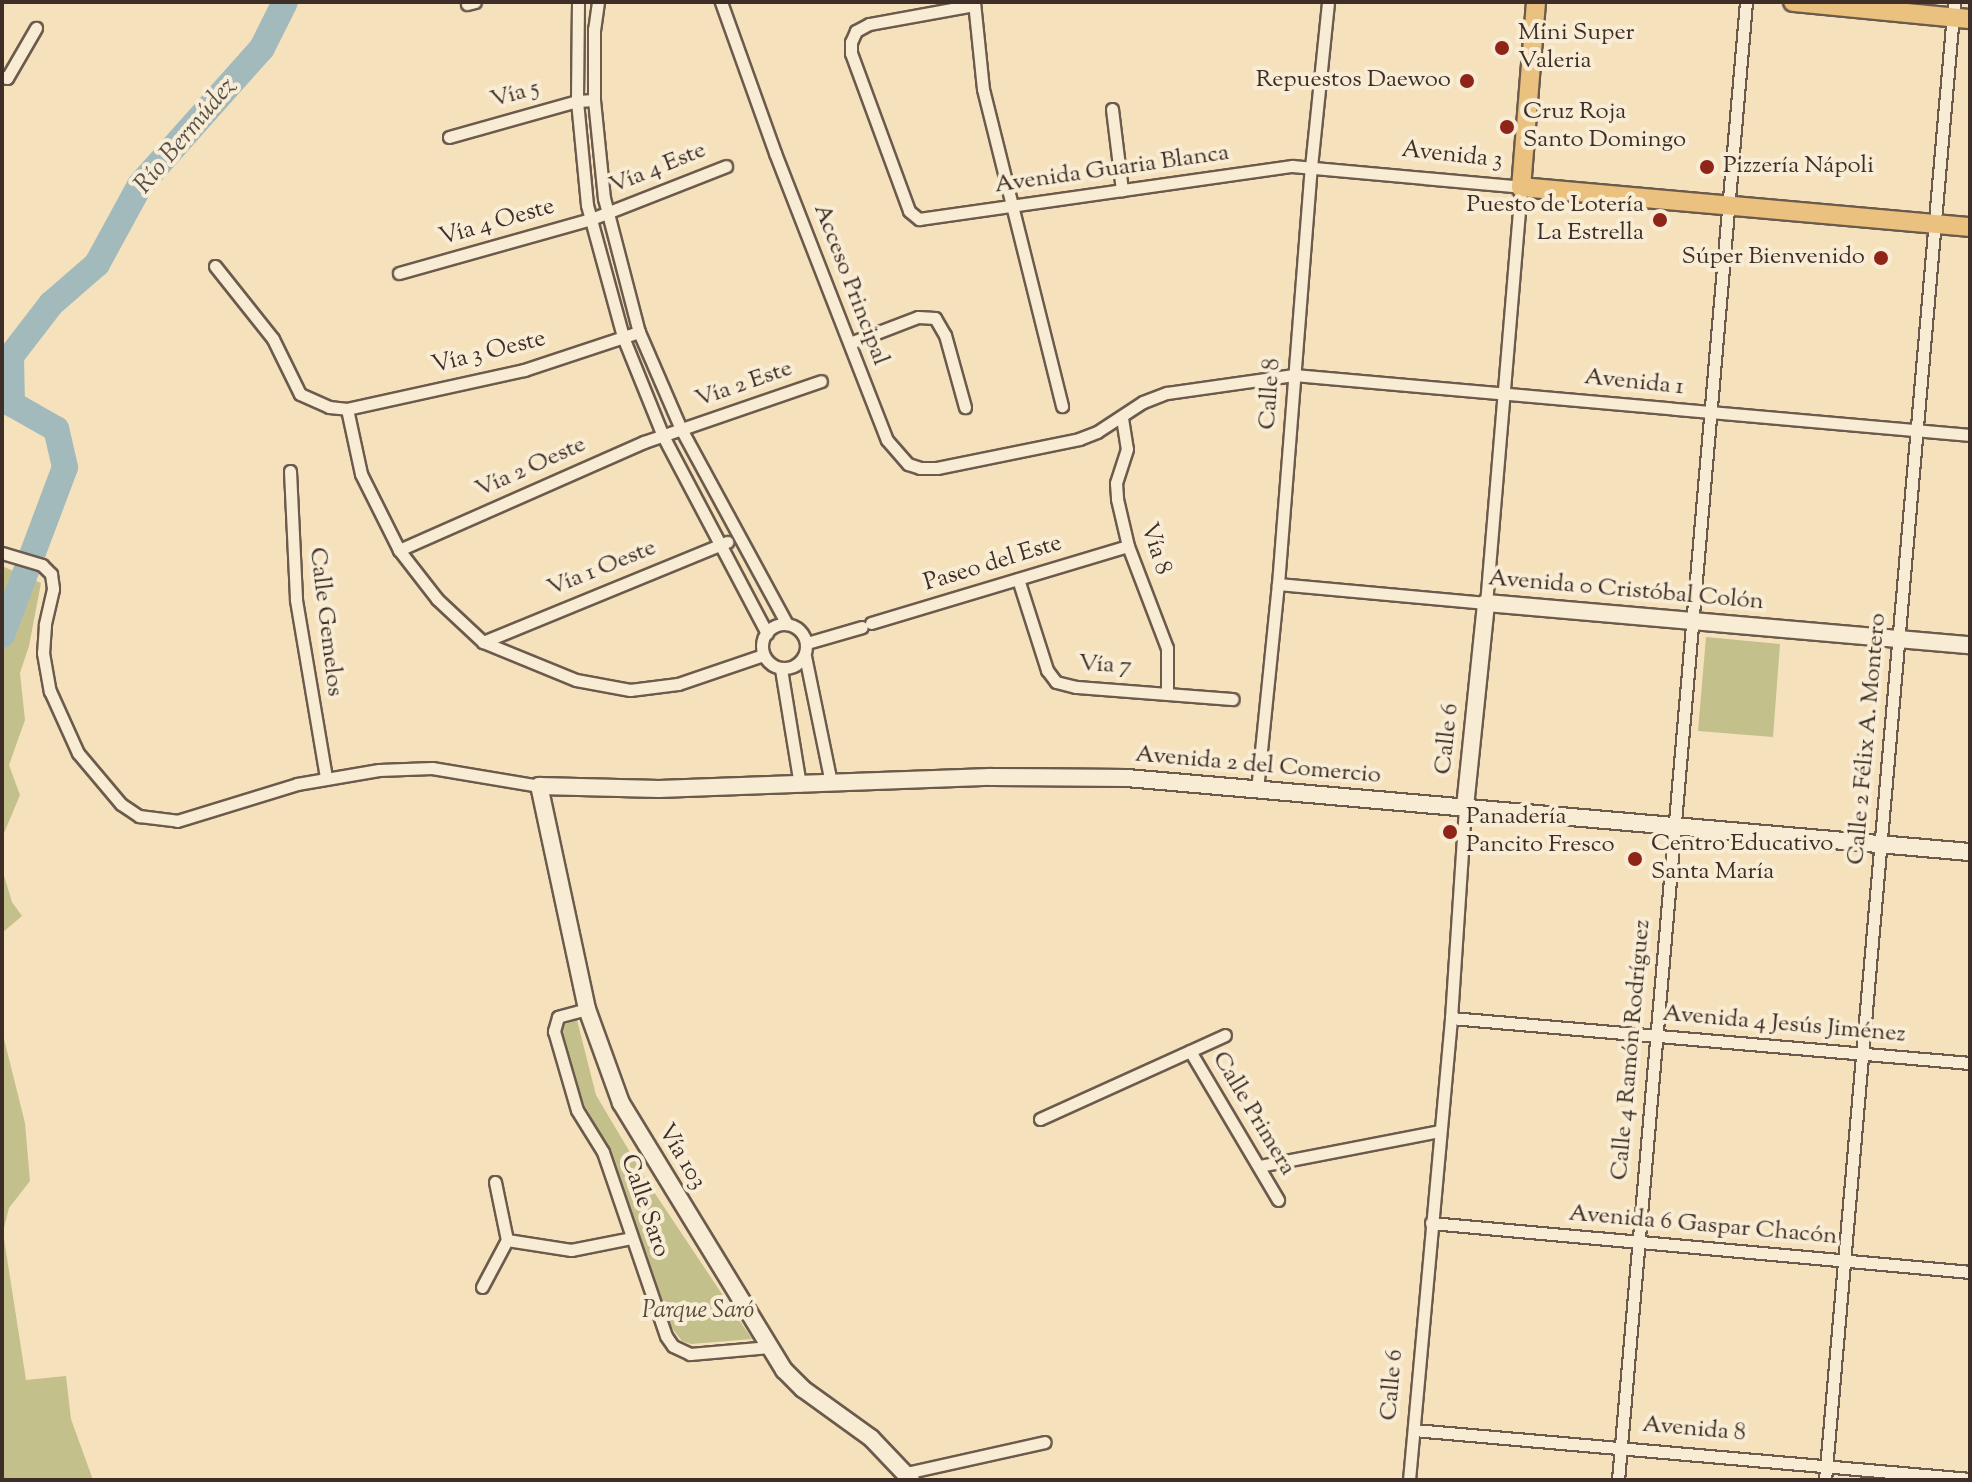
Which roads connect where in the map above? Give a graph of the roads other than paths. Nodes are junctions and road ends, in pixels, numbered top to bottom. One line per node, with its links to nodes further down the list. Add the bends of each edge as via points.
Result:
1 (578, 2): 13 (street)
2 (598, 2): 12 (street)
3 (721, 2): 30 (street, Acceso Principal)
4 (1328, 2): 17 (street, Calle 8)
5 (1536, 2): 18 (main road, Calle 6)
6 (1746, 2): 21 (street, Calle 4 Ramón Rodríguez)
7 (1793, 2): 9 (main road)
8 (974, 4): 20 (street, via 983,89); 20 (street, Avenida Guaria Blanca, via 869,24 856,31 851,53 909,211 919,219)
9 (1959, 13): 24 (street, Calle 2 Félix A. Montero)
10 (36, 28): 11 (street, via 7,78)
11 (2, 77)
12 (594, 100): 13 (street, Vía 5); 22 (street)
13 (577, 101): 15 (street, Vía 5); 23 (street)
14 (1112, 109): 19 (street)
15 (449, 137)
16 (726, 166): 22 (street, Vía 4 Este)
17 (1311, 167): 18 (street, Avenida 3); 19 (street, Avenida Guaria Blanca); 31 (street, Calle 8)
18 (1521, 187): 21 (main road, Avenida 3); 33 (street, Calle 6)
19 (1122, 190): 20 (street, Avenida Guaria Blanca)
20 (1010, 207): 34 (street)
21 (1727, 207): 24 (main road, Avenida 3); 37 (street, Calle 4 Ramón Rodríguez)
22 (606, 213): 23 (street, Vía 4 Oeste); 28 (street)
23 (591, 219): 27 (street, Vía 4 Oeste); 29 (street)
24 (1935, 223): 25 (main road, Avenida 3); 40 (street, Calle 2 Félix A. Montero)
25 (1970, 227)
26 (215, 266): 36 (street, via 273,339 300,394 314,403)
27 (399, 273)
28 (639, 332): 29 (street, Vía 3 Oeste); 39 (street)
29 (623, 337): 36 (street, Vía 3 Oeste, via 524,370); 42 (street)
30 (850, 343): 35 (street, via 918,317 935,318 945,335); 38 (street, Acceso Principal, via 887,440 908,464 937,468 1079,439)
31 (1294, 375): 33 (street, Avenida 1); 38 (street, Avenida 1, via 1167,393); 50 (street, Calle 8)
32 (821, 381): 39 (street, Vía 2 Este)
33 (1506, 392): 37 (street, Avenida 1); 51 (street, Calle 6)
34 (1062, 406)
35 (965, 407)
36 (347, 409): 47 (street, via 361,474)
37 (1712, 412): 40 (street, Avenida 1); 52 (street, Calle 4 Ramón Rodríguez)
38 (1122, 418): 46 (street, Vía 8, via 1127,449 1116,483)
39 (681, 429): 42 (street, Vía 2 Oeste); 44 (street)
40 (1917, 430): 41 (street, Avenida 1); 55 (street, Calle 2 Félix A. Montero)
41 (1970, 435)
42 (663, 436): 45 (street); 47 (street, Vía 2 Oeste)
43 (290, 471): 64 (street, Calle Gemelos, via 296,600)
44 (738, 538): 45 (street, Vía 1 Oeste); 53 (street)
45 (722, 544): 54 (street); 56 (street, Vía 1 Oeste)
46 (1128, 546): 49 (street, Paseo del Este); 62 (street, Vía 8, via 1167,648)
47 (399, 550): 56 (street, via 437,599)
48 (2, 553): 64 (street, via 42,565 51,574 43,653 50,691 78,753 121,804 139,816 177,821)
49 (1018, 579): 57 (street, Paseo del Este); 62 (street, Vía 7, via 1047,670 1056,682)
50 (1278, 584): 51 (street, Avenida 0 Cristóbal Colón); 68 (street, Calle 8)
51 (1486, 603): 52 (main road, Avenida 0 Cristóbal Colón); 69 (main road, Calle 6)
52 (1692, 621): 55 (main road, Avenida 0 Cristóbal Colón); 70 (street, Calle 4 Ramón Rodríguez)
53 (787, 624): 54 (street); 57 (street, via 800,630)
54 (767, 633): 59 (street)
55 (1899, 639): 58 (main road, Avenida 0 Cristóbal Colón); 71 (street, Calle 2 Félix A. Montero)
56 (483, 642): 59 (street, via 576,680 630,690 678,684)
57 (807, 643): 60 (street)
58 (1970, 645)
59 (763, 655): 61 (street)
60 (805, 656): 61 (street, via 795,667); 65 (street)
61 (781, 669): 66 (street)
62 (1167, 692): 63 (street)
63 (1233, 699)
64 (326, 778): 67 (street, via 432,768)
65 (831, 783): 66 (main road, Avenida 2 del Comercio); 68 (main road, Avenida 2 del Comercio, via 1059,776)
66 (800, 785): 67 (main road, Avenida 2 del Comercio)
67 (539, 786): 73 (main road, Vía 103)
68 (1257, 790): 69 (main road, Avenida 2 del Comercio)
69 (1465, 807): 70 (main road, Avenida 2 del Comercio); 74 (street, Calle 6)
70 (1674, 826): 71 (main road, Avenida 2 del Comercio); 76 (street, Calle 4 Ramón Rodríguez)
71 (1881, 844): 72 (main road, Avenida 2 del Comercio); 78 (street, Calle 2 Félix A. Montero)
72 (1970, 852)
73 (587, 1009): 86 (street, Calle Saro, via 558,1017 554,1031 577,1110 603,1152); 92 (main road, Vía 103, via 621,1103)
74 (1451, 1018): 76 (street, Avenida 4 Jesús Jiménez); 81 (street, Calle 6)
75 (1225, 1035): 77 (street)
76 (1657, 1035): 78 (street, Avenida 4 Jesús Jiménez); 88 (street, Calle 4 Ramón Rodríguez)
77 (1190, 1051): 80 (street); 82 (street, Calle Primera)
78 (1862, 1054): 79 (street, Avenida 4 Jesús Jiménez); 89 (street, Calle 2 Félix A. Montero)
79 (1970, 1063)
80 (1040, 1119)
81 (1439, 1131): 82 (street); 85 (street, Calle 6)
82 (1259, 1166): 84 (street, Calle Primera)
83 (495, 1182): 87 (street)
84 (1278, 1200)
85 (1431, 1223): 88 (street, Avenida 6 Gaspar Chacón); 93 (street, Calle 6)
86 (631, 1238): 87 (street, via 571,1250); 92 (street, Calle Saro, via 673,1346 690,1354)
87 (507, 1240): 91 (street)
88 (1637, 1243): 89 (street, Avenida 6 Gaspar Chacón); 95 (street, Calle 4 Ramón Rodríguez)
89 (1843, 1260): 90 (street, Avenida 6 Gaspar Chacón); 96 (street, Calle 2 Félix A. Montero)
90 (1970, 1272)
91 (482, 1287)
92 (770, 1347): 97 (main road, Vía 103, via 803,1389 871,1438)
93 (1414, 1430): 95 (street, Avenida 8); 99 (street, Calle 6)
94 (1045, 1442): 97 (street)
95 (1620, 1446): 96 (street, Avenida 8); 100 (street, Calle 4 Ramón Rodríguez)
96 (1826, 1464): 98 (street, Avenida 8); 101 (street, Calle 2 Félix A. Montero)
97 (909, 1477)
98 (1970, 1479)
99 (1409, 1480)
100 (1618, 1480)
101 (1825, 1480)

